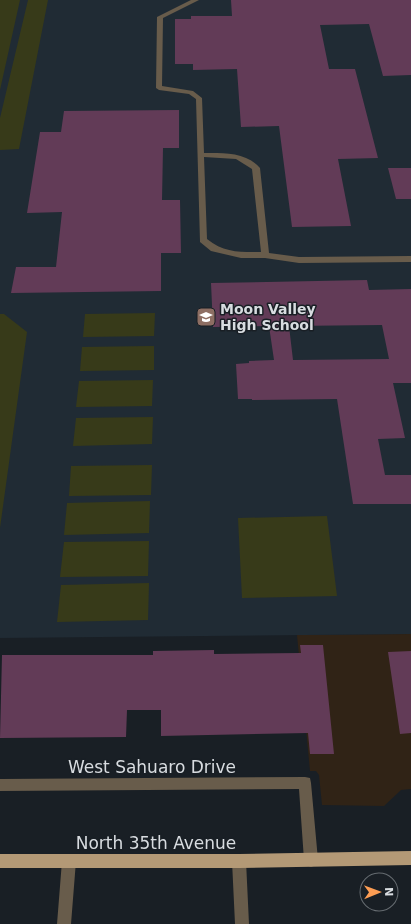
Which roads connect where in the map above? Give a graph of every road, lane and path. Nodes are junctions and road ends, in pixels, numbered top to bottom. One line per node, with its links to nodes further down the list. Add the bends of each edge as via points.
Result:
1 (196, 0): 2 (street, via 160,17 159,88 191,92 199,98)
2 (200, 155): 3 (street, via 236,155 249,160 256,168); 3 (street, via 203,240 214,249 241,255)
3 (265, 255): 4 (street, via 299,260)
4 (411, 259)
5 (0, 785): 7 (street, West Sahuaro Drive, via 305,783)
6 (411, 858): 7 (main road, North 35th Avenue)
7 (311, 860): 10 (main road, North 35th Avenue)
8 (0, 861): 9 (main road, North 35th Avenue)
9 (69, 861): 10 (main road, North 35th Avenue); 11 (street)
10 (239, 861): 12 (street)
11 (64, 924)
12 (242, 924)

